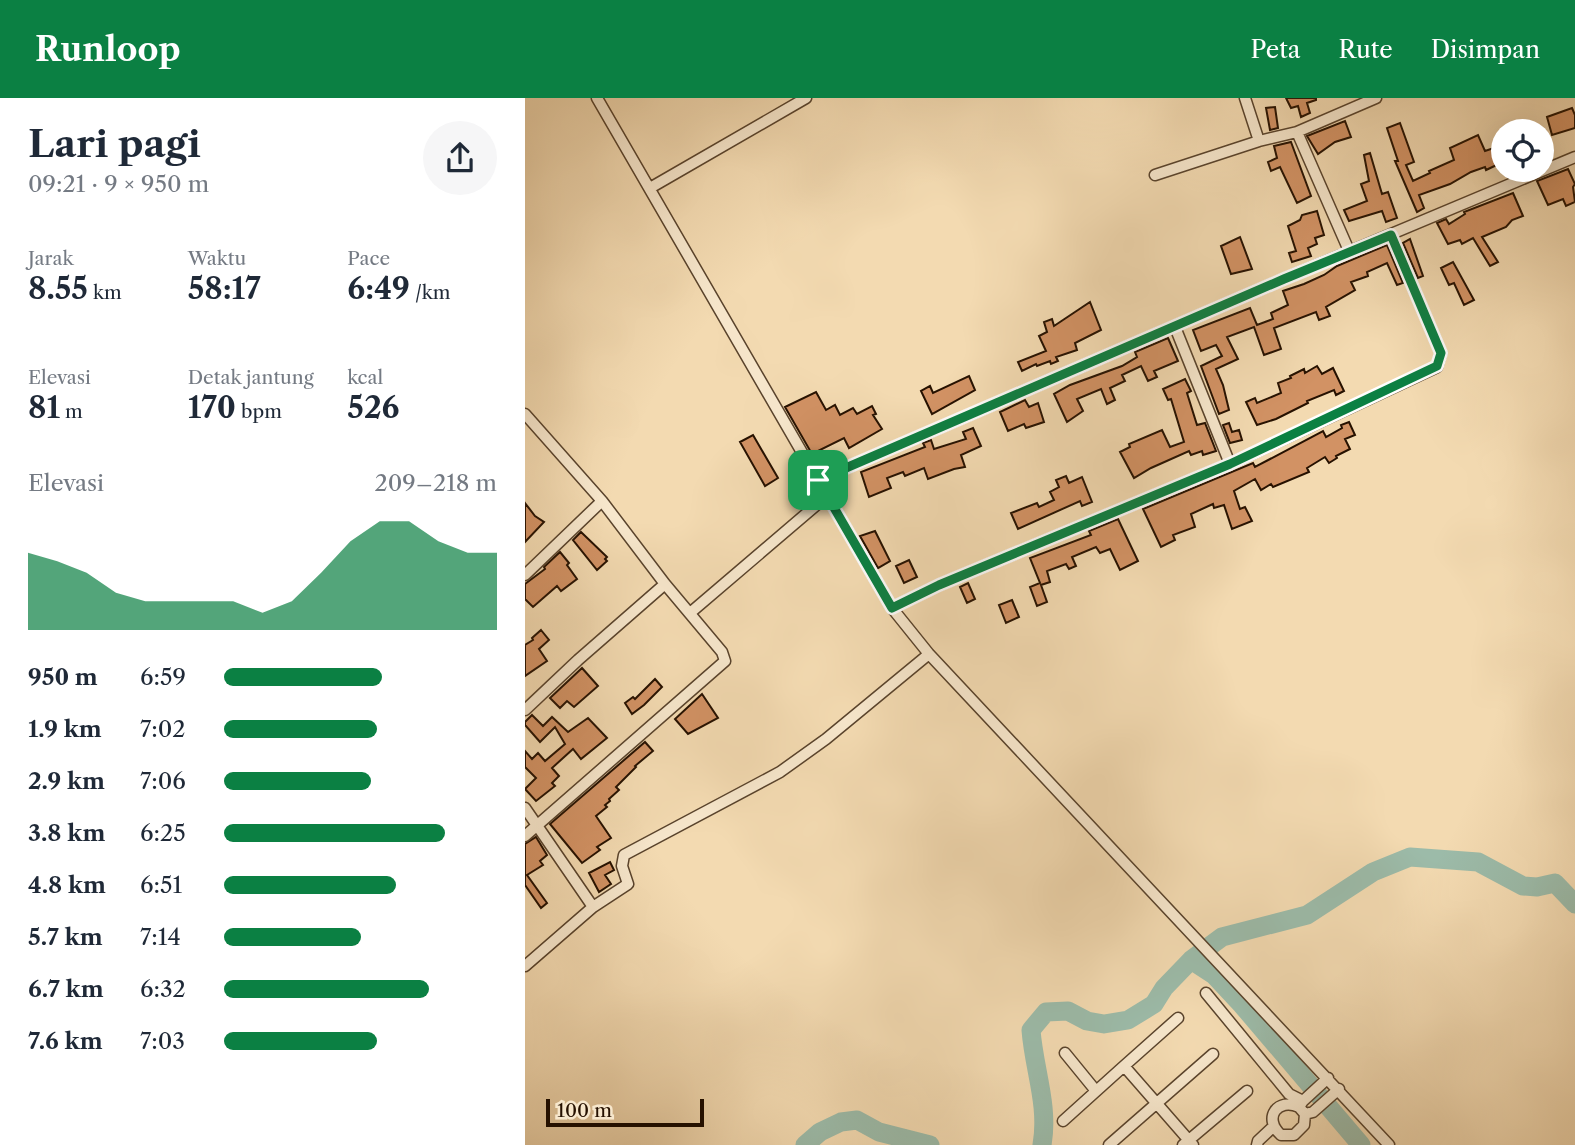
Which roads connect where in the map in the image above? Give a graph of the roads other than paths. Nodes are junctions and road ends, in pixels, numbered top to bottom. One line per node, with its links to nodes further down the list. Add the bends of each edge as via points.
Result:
1 (597, 98): 9 (street)
2 (806, 98): 9 (street)
3 (1245, 98): 6 (street)
4 (1376, 98): 5 (street)
5 (1297, 132): 6 (street); 11 (street)
6 (1259, 141): 8 (street)
7 (1575, 157): 10 (street)
8 (1156, 175)
9 (650, 188): 15 (street)
10 (1391, 235): 11 (street); 14 (street, via 1441,353 1437,366)
11 (1350, 253): 12 (street)
12 (1174, 327): 14 (street); 15 (street)
13 (527, 421): 17 (street)
14 (1230, 464): 20 (street)
15 (818, 480): 16 (street)
16 (827, 496): 20 (street); 21 (street)
17 (602, 501): 18 (street); 19 (street)
18 (525, 575)
19 (665, 584): 21 (street); 23 (street)
20 (892, 608): 22 (street)
21 (690, 613): 25 (street, via 725,661)
22 (929, 654): 27 (street, via 780,772 624,855 626,887); 34 (street)
23 (525, 710)
24 (525, 808): 25 (street)
25 (537, 824): 26 (street); 27 (street)
26 (525, 836)
27 (593, 907): 28 (street)
28 (525, 966)
29 (1206, 993): 39 (street)
30 (1178, 1018): 33 (street)
31 (1065, 1053): 36 (street)
32 (1213, 1054): 38 (street)
33 (1124, 1066): 36 (street); 38 (street)
34 (1328, 1078): 35 (street); 39 (street)
35 (1339, 1089): 39 (street, via 1314,1112); 47 (street)
36 (1096, 1091): 40 (street)
37 (1247, 1091): 43 (street)
38 (1157, 1104): 43 (street); 44 (street)
39 (1303, 1107): 41 (street, via 1280,1106 1271,1116); 42 (street, via 1304,1125 1294,1135)
40 (1063, 1121)
41 (1274, 1126): 42 (street); 45 (street)
42 (1284, 1136): 46 (street)
43 (1188, 1143)
44 (1109, 1145)
45 (1257, 1145)
46 (1273, 1145)
47 (1389, 1145)

